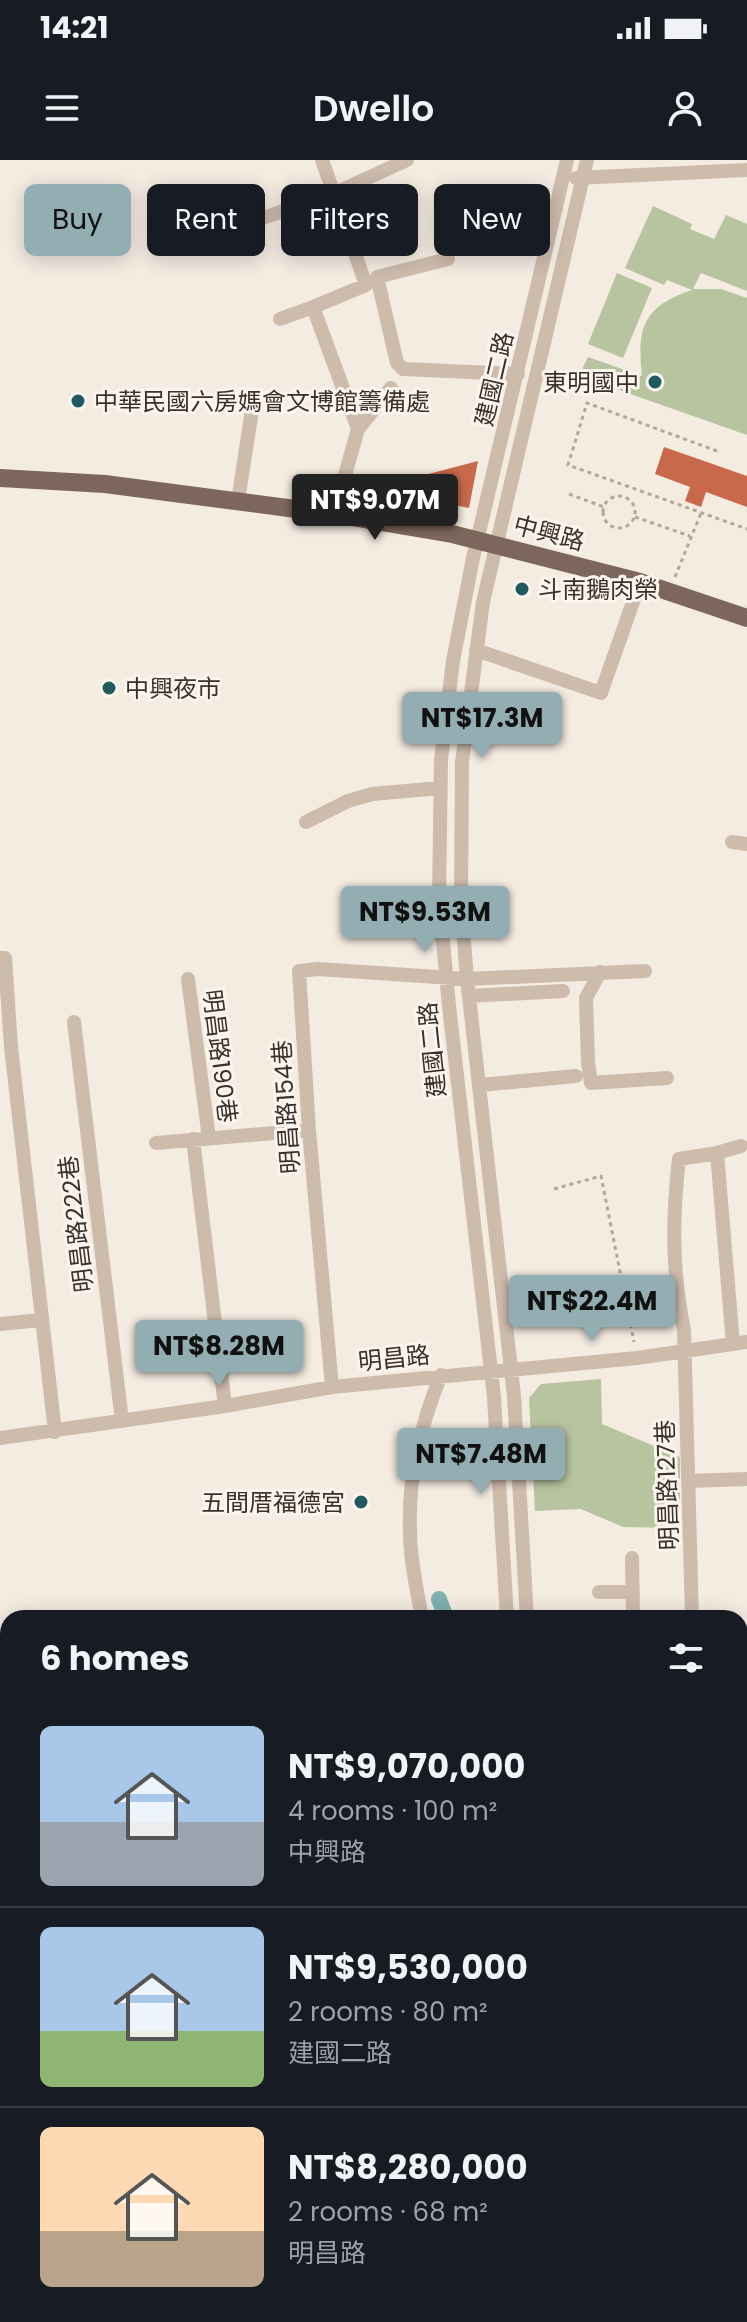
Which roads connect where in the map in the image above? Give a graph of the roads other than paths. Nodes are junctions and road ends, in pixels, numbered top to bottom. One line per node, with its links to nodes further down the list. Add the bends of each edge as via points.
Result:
1 (322, 160): 9 (street)
2 (407, 160): 10 (street)
3 (567, 160): 7 (street, 建國二路)
4 (587, 160): 8 (street, 建國二路)
5 (715, 166): 6 (street); 8 (street)
6 (747, 170)
7 (564, 178): 8 (street); 12 (street, 建國二路)
8 (584, 178): 25 (street, 建國二路)
9 (330, 184)
10 (355, 184)
11 (550, 208): 12 (street)
12 (556, 209): 17 (street, 建國二路)
13 (355, 256): 15 (street, via 366,285)
14 (448, 259): 17 (street, via 377,277 397,363 403,369)
15 (313, 307): 16 (street); 20 (street)
16 (280, 319)
17 (518, 374): 24 (street, 建國二路)
18 (391, 388): 20 (street)
19 (252, 410): 22 (street)
20 (358, 429): 23 (street)
21 (0, 478): 22 (main road, 中興路, via 105,484)
22 (238, 501): 23 (main road, 中興路)
23 (334, 514): 24 (main road, 中興路)
24 (478, 539): 25 (main road, 中興路); 29 (street, 建國二路, via 453,661)
25 (497, 544): 26 (main road, 中興路); 28 (street, 建國二路)
26 (640, 582): 27 (main road, 中興路); 28 (street, via 601,693)
27 (747, 618)
28 (476, 650): 36 (street, 建國二路, via 462,762 461,903)
29 (440, 788): 30 (street, via 372,794); 34 (street, 建國二路, via 439,899)
30 (306, 822)
31 (0, 958): 40 (street, via 5,958)
32 (645, 971): 33 (street)
33 (600, 972): 36 (street); 42 (street, via 586,998 591,1083)
34 (446, 976): 36 (street); 44 (street, 明昌路154巷, via 299,971); 55 (street, 建國二路)
35 (188, 979): 45 (street, 明昌路190巷)
36 (467, 979): 38 (street, 建國二路)
37 (563, 991): 38 (street)
38 (469, 996): 43 (street, 建國二路)
39 (74, 1022): 59 (street, 明昌路222巷)
40 (5, 1047): 50 (street)
41 (576, 1076): 43 (street)
42 (667, 1078)
43 (480, 1085): 54 (street, 建國二路)
44 (309, 1130): 45 (street); 57 (street, 明昌路154巷)
45 (209, 1138): 46 (street)
46 (193, 1139): 47 (street); 58 (street, 明昌路190巷)
47 (156, 1143)
48 (741, 1146): 49 (street)
49 (717, 1153): 52 (street); 53 (street, 明昌路127巷, via 679,1159 673,1212 675,1288)
50 (41, 1320): 51 (street); 60 (street)
51 (0, 1324)
52 (740, 1343): 53 (street, 明昌路)
53 (685, 1351): 54 (street, 明昌路); 63 (street, 明昌路127巷)
54 (511, 1370): 55 (street, 明昌路); 69 (street, 建國二路)
55 (491, 1371): 56 (street, 明昌路); 68 (street, 建國二路)
56 (441, 1375): 57 (street, 明昌路); 67 (street, via 425,1416 411,1491 410,1535)
57 (332, 1387): 58 (street, 明昌路)
58 (225, 1406): 59 (street, 明昌路)
59 (122, 1421): 60 (street, 明昌路)
60 (55, 1432): 61 (street, 明昌路)
61 (0, 1438)
62 (747, 1479): 63 (street)
63 (689, 1481): 71 (street, 明昌路127巷)
64 (632, 1558): 66 (street)
65 (599, 1592): 66 (street)
66 (633, 1592): 70 (street)
67 (421, 1610)
68 (506, 1610)
69 (526, 1610)
70 (633, 1610)
71 (692, 1610)

